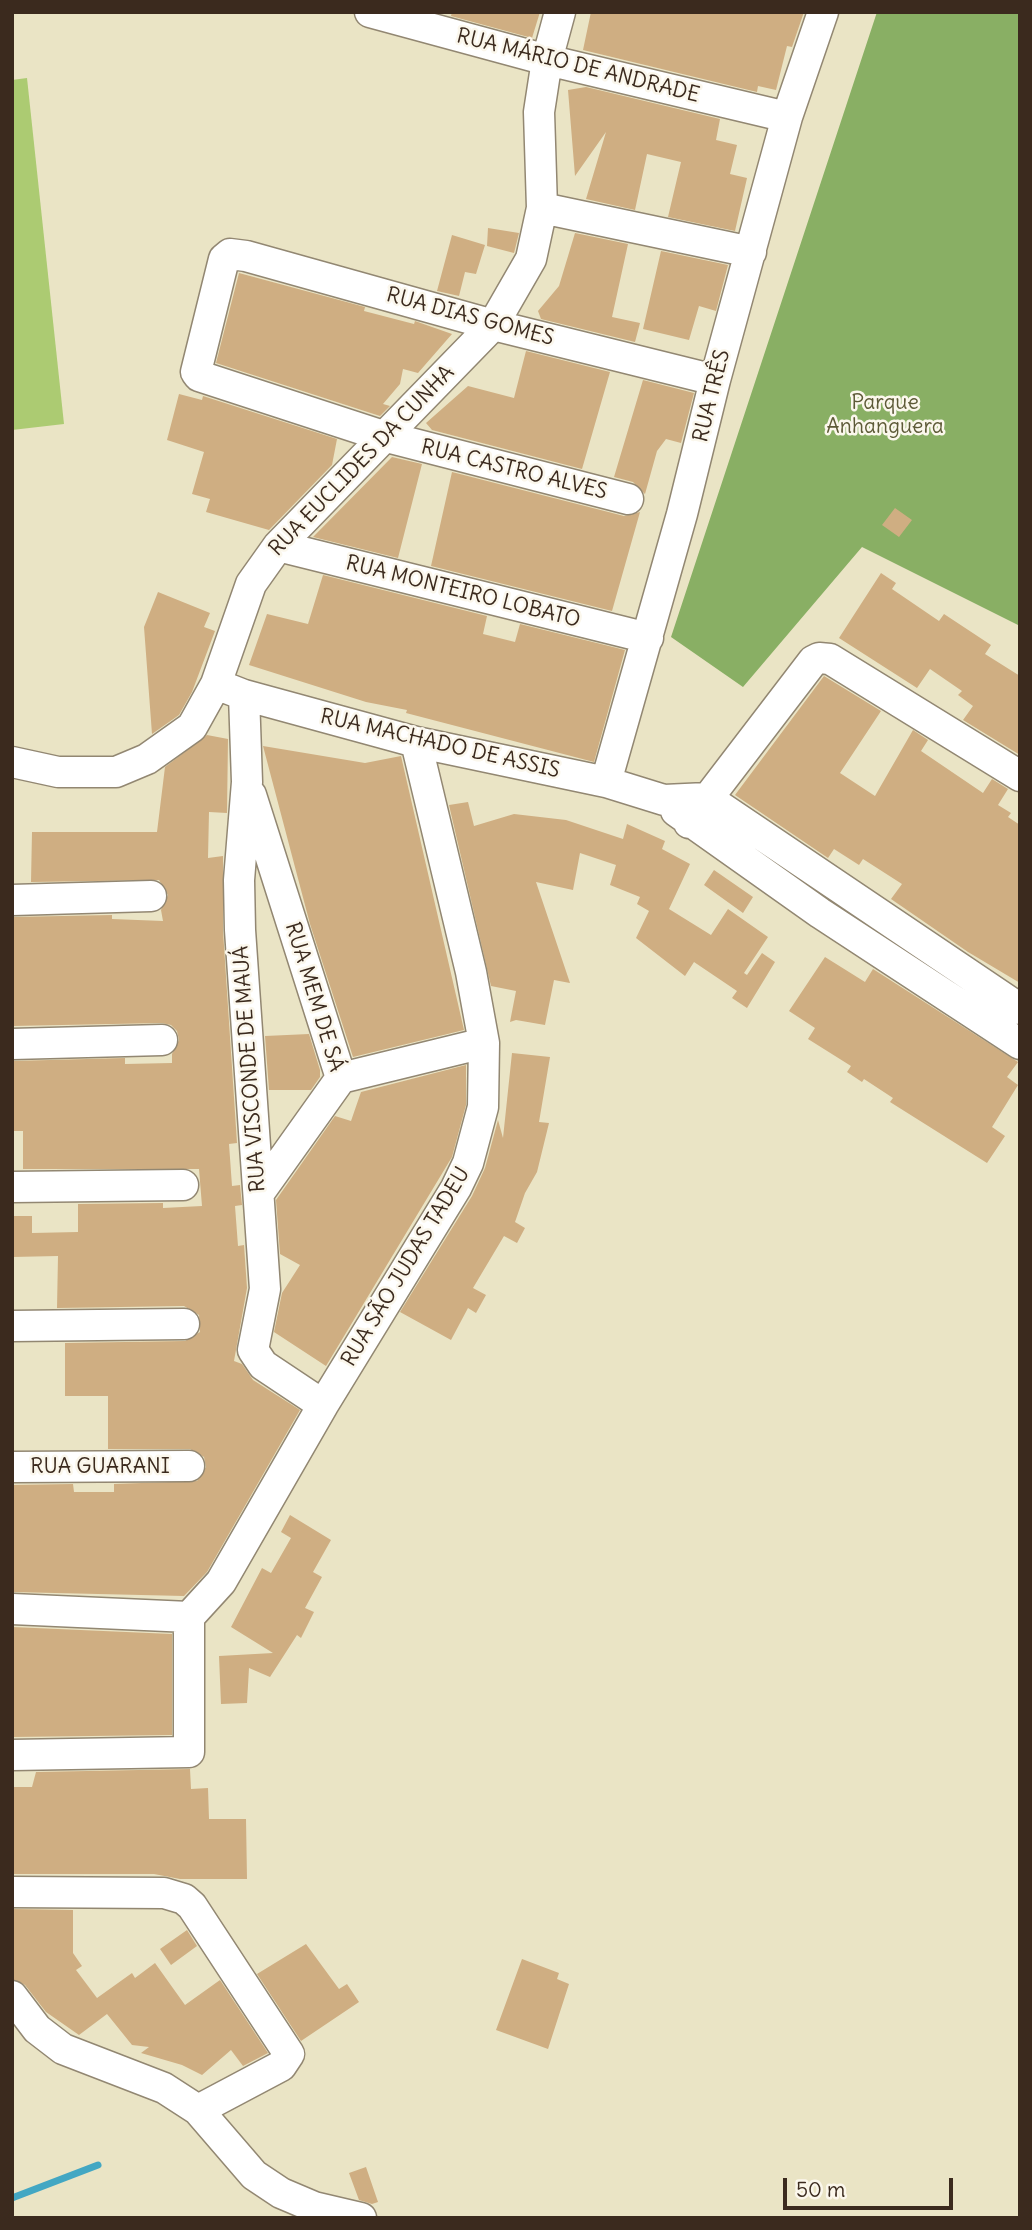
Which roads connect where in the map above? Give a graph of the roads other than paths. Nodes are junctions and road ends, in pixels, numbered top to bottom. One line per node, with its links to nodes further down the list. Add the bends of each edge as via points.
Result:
1 (370, 12): 4 (street, RUA MÁRIO DE ANDRADE)
2 (560, 12): 4 (street, RUA EUCLIDES DA CUNHA)
3 (824, 12): 5 (street, RUA TRÊS)
4 (547, 60): 5 (street, RUA MÁRIO DE ANDRADE); 6 (street, RUA EUCLIDES DA CUNHA, via 539,112)
5 (787, 117): 7 (street, RUA TRÊS)
6 (542, 208): 7 (street); 9 (street, RUA EUCLIDES DA CUNHA, via 531,259)
7 (751, 252): 10 (street, RUA TRÊS)
8 (226, 256): 9 (street, RUA DIAS GOMES, via 246,256); 11 (street, RUA CASTRO ALVES, via 219,270 198,376)
9 (493, 325): 10 (street, RUA DIAS GOMES); 11 (street, RUA EUCLIDES DA CUNHA)
10 (715, 380): 14 (street, RUA TRÊS)
11 (383, 436): 12 (street, RUA CASTRO ALVES); 13 (street, RUA EUCLIDES DA CUNHA)
12 (628, 499)
13 (278, 546): 14 (street, RUA MONTEIRO LOBATO); 15 (street, RUA EUCLIDES DA CUNHA, via 251,584)
14 (648, 638): 21 (street, RUA TRÊS)
15 (216, 684): 16 (street, RUA MACHADO DE ASSIS); 18 (street, RUA EUCLIDES DA CUNHA, via 192,727 170,746 116,772 69,773)
16 (244, 695): 17 (street, RUA MACHADO DE ASSIS); 20 (street, RUA VISCONDE DE MAUÁ)
17 (416, 742): 21 (street, RUA MACHADO DE ASSIS); 31 (street, RUA SÃO JUDAS TADEU)
18 (12, 762)
19 (1020, 776): 22 (street, via 825,657 813,661)
20 (247, 782): 34 (street, RUA MEM DE SÁ); 37 (street, RUA VISCONDE DE MAUÁ, via 240,930)
21 (606, 782): 23 (street, RUA MACHADO DE ASSIS)
22 (707, 798): 23 (street, RUA MACHADO DE ASSIS); 24 (street); 27 (street)
23 (664, 800): 24 (street, RUA MACHADO DE ASSIS)
24 (689, 823): 28 (street, RUA MACHADO DE ASSIS)
25 (151, 896): 26 (street)
26 (12, 900)
27 (903, 931): 28 (street); 29 (street)
28 (888, 956): 33 (street, RUA MACHADO DE ASSIS)
29 (1020, 1009)
30 (162, 1040): 32 (street)
31 (484, 1043): 34 (street); 40 (street, RUA SÃO JUDAS TADEU, via 480,1126 463,1175)
32 (12, 1044)
33 (1020, 1044)
34 (341, 1079): 37 (street, RUA MEM DE SÁ)
35 (183, 1185): 36 (street)
36 (12, 1187)
37 (260, 1193): 40 (street, RUA VISCONDE DE MAUÁ, via 265,1289 253,1355)
38 (184, 1324): 39 (street)
39 (12, 1326)
40 (323, 1405): 44 (street, RUA SÃO JUDAS TADEU, via 221,1582)
41 (189, 1466): 42 (street, RUA GUARANI)
42 (12, 1467)
43 (12, 1609): 44 (street)
44 (189, 1617): 45 (street, via 187,1754)
45 (12, 1755)
46 (12, 1892): 48 (street, via 175,1895 192,1906 289,2054 281,2066)
47 (12, 1996): 48 (street, via 37,2028 64,2049 164,2088)
48 (198, 2110): 49 (street, via 254,2175 281,2193)
49 (360, 2218)

